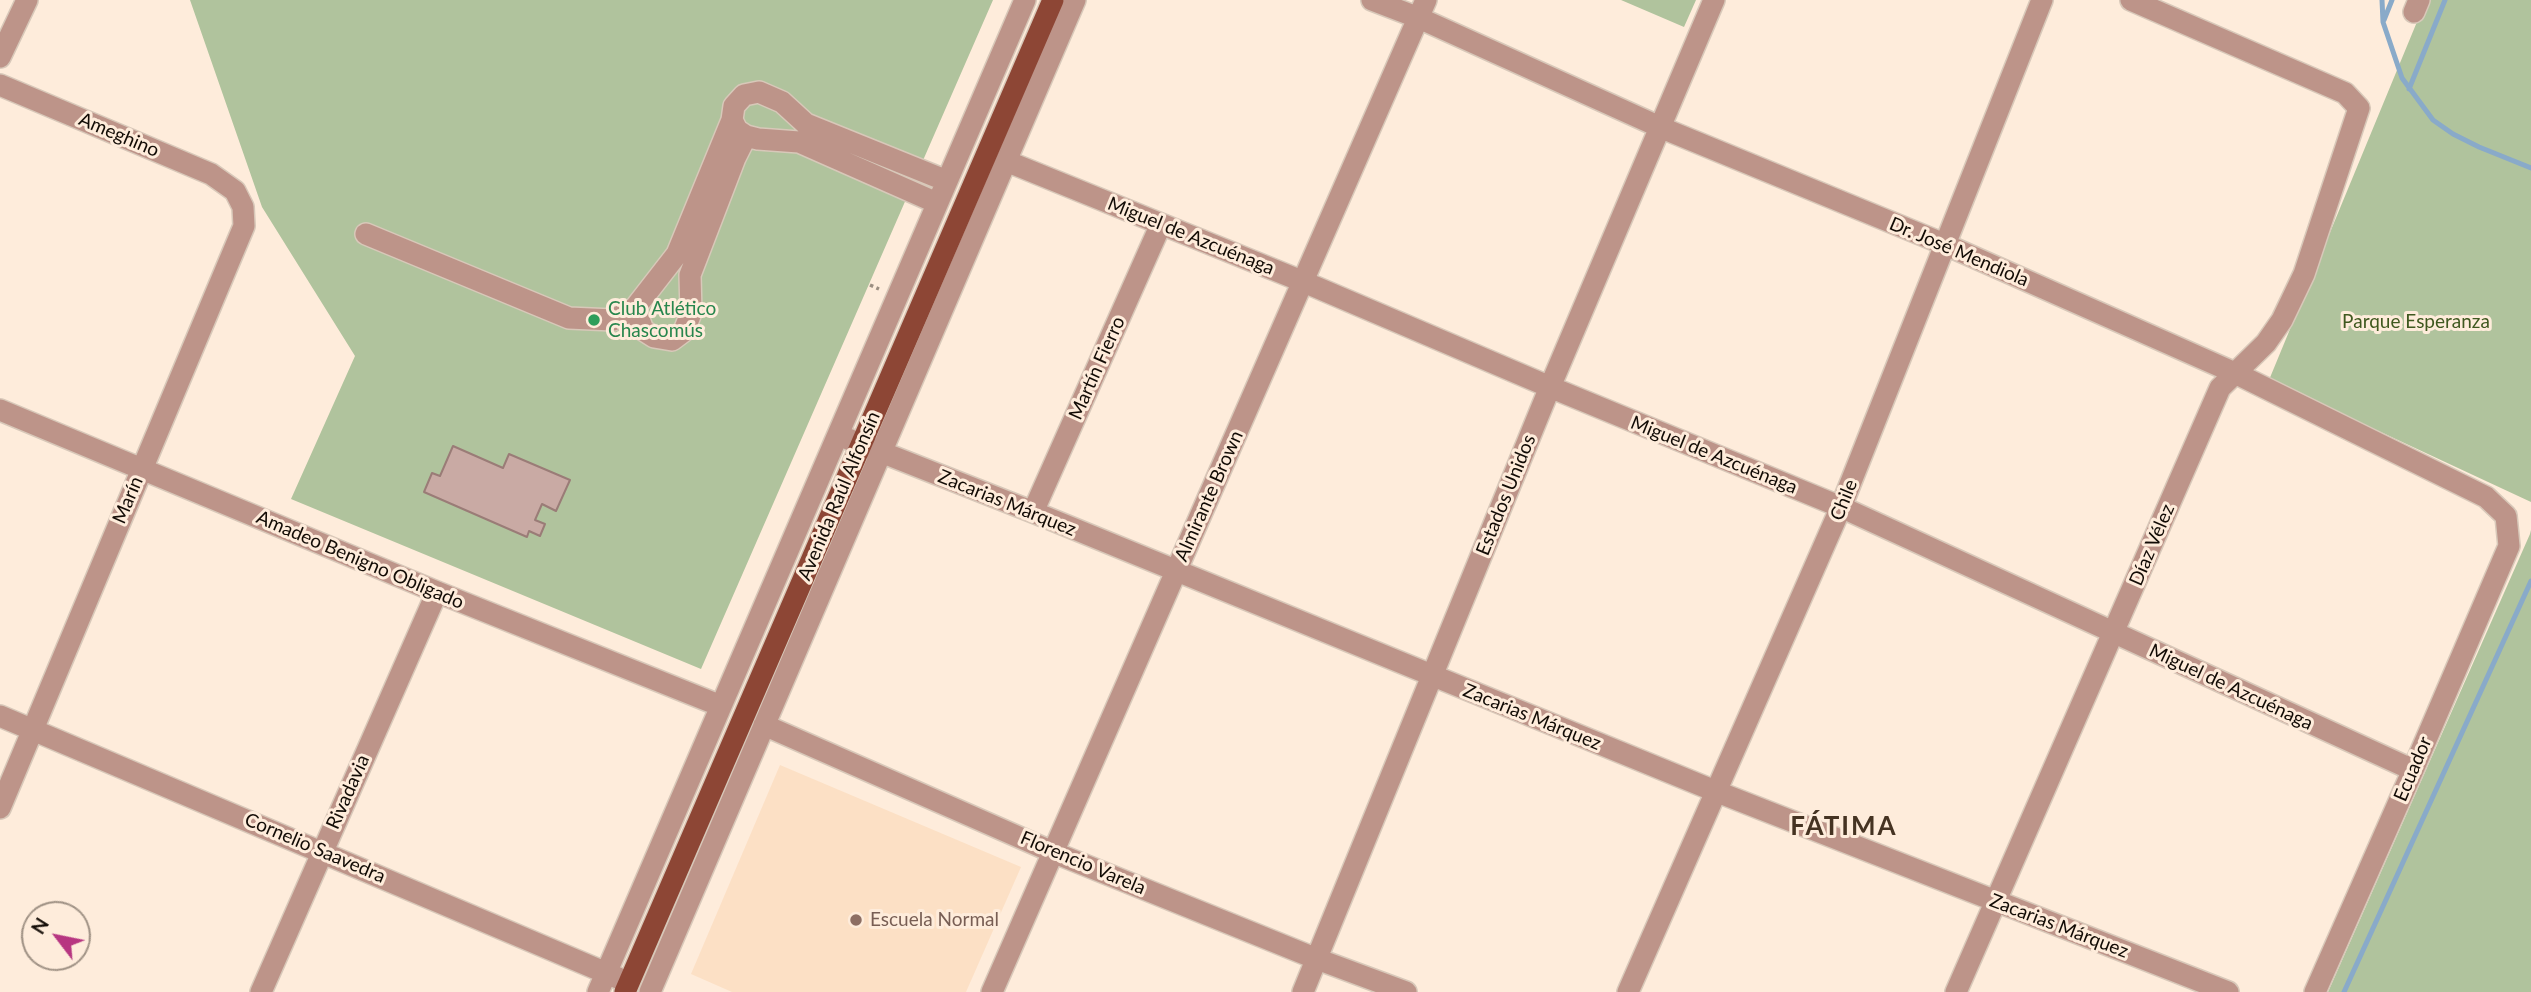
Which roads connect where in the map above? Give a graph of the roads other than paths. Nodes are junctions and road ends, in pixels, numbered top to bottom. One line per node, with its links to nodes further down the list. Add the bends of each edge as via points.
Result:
1 (27, 0): 10 (street)
2 (1025, 0): 15 (street, Avenida Raúl Alfonsín)
3 (1053, 0): 27 (main road, Avenida Raúl Alfonsín)
4 (1075, 0): 14 (street, Avenida Raúl Alfonsín)
5 (1372, 0): 9 (street, Dr. José Mendiola)
6 (1714, 0): 13 (street, Estados Unidos)
7 (2042, 0): 20 (street, Chile)
8 (2131, 0): 23 (street, Díaz Vélez, via 2345,93 2360,108 2304,274 2266,343)
9 (1422, 9): 13 (street, Dr. José Mendiola); 21 (street, Almirante Brown)
10 (0, 57)
11 (0, 85): 16 (street, Ameghino, via 211,174)
12 (739, 128): 15 (street, via 734,106 744,95 758,92 782,103 806,124); 17 (street, via 758,139 799,142); 22 (street, via 677,254); 22 (street, via 734,158 690,275 691,313 684,331 672,340 654,337 643,330)
13 (1662, 128): 20 (street, Dr. José Mendiola); 24 (street, Estados Unidos)
14 (1006, 161): 18 (street, Miguel de Azcuénaga); 28 (street, Avenida Raúl Alfonsín)
15 (947, 181): 17 (street, Avenida Raúl Alfonsín)
16 (235, 191): 29 (street, Marín, via 243,207 244,226)
17 (937, 203): 26 (street, Avenida Raúl Alfonsín)
18 (1161, 224): 21 (street, Miguel de Azcuénaga); 31 (street, Martín Fierro)
19 (366, 234): 22 (street, via 569,318 612,320)
20 (1944, 244): 23 (street, Dr. José Mendiola); 30 (street, Chile)
21 (1304, 282): 24 (street, Miguel de Azcuénaga); 33 (street, Almirante Brown)
22 (635, 308)
23 (2235, 373): 32 (street, Dr. José Mendiola, via 2486,497 2506,516); 35 (street, Díaz Vélez, via 2220,388)
24 (1550, 387): 30 (street, Miguel de Azcuénaga); 36 (street, Estados Unidos)
25 (0, 410): 29 (street, Amadeo Benigno Obligado)
26 (838, 435): 27 (street, Zacarias Márquez); 37 (street, Avenida Raúl Alfonsín)
27 (861, 445): 28 (street, Zacarias Márquez); 49 (main road, Avenida Raúl Alfonsín)
28 (881, 453): 31 (street, Zacarias Márquez); 39 (street, Avenida Raúl Alfonsín)
29 (141, 468): 34 (street, Amadeo Benigno Obligado); 40 (street, Marín)
30 (1841, 507): 35 (street, Miguel de Azcuénaga); 42 (street, Chile)
31 (1033, 512): 33 (street, Zacarias Márquez)
32 (2509, 545): 41 (street, Ecuador)
33 (1175, 572): 36 (street, Zacarias Márquez); 45 (street, Almirante Brown)
34 (437, 592): 37 (street, Amadeo Benigno Obligado); 44 (street, Rivadavia)
35 (2114, 634): 41 (street, Miguel de Azcuénaga); 46 (street, Díaz Vélez)
36 (1432, 677): 42 (street, Zacarias Márquez); 47 (street, Estados Unidos)
37 (721, 706): 48 (street, Avenida Raúl Alfonsín)
38 (0, 716): 40 (street, Cornelio Saavedra)
39 (764, 725): 45 (street, Florencio Varela); 51 (street, Avenida Raúl Alfonsín)
40 (32, 730): 43 (street, Marín); 44 (street, Cornelio Saavedra)
41 (2413, 770): 58 (street, Ecuador)
42 (1714, 791): 46 (street, Zacarias Márquez); 55 (street, Chile)
43 (0, 808)
44 (322, 851): 48 (street, Cornelio Saavedra); 50 (street, Rivadavia)
45 (1055, 853): 47 (street, Florencio Varela); 52 (street, Almirante Brown)
46 (1994, 901): 56 (street, Díaz Vélez); 57 (street, Zacarias Márquez)
47 (1317, 959): 53 (street, Estados Unidos); 54 (street, Florencio Varela)
48 (602, 982): 49 (street, Cornelio Saavedra)
49 (627, 987): 51 (street, Cornelio Saavedra)
50 (261, 992)
51 (651, 992)
52 (992, 992)
53 (1303, 992)
54 (1406, 992)
55 (1629, 992)
56 (1955, 992)
57 (2228, 992)
58 (2315, 992)

